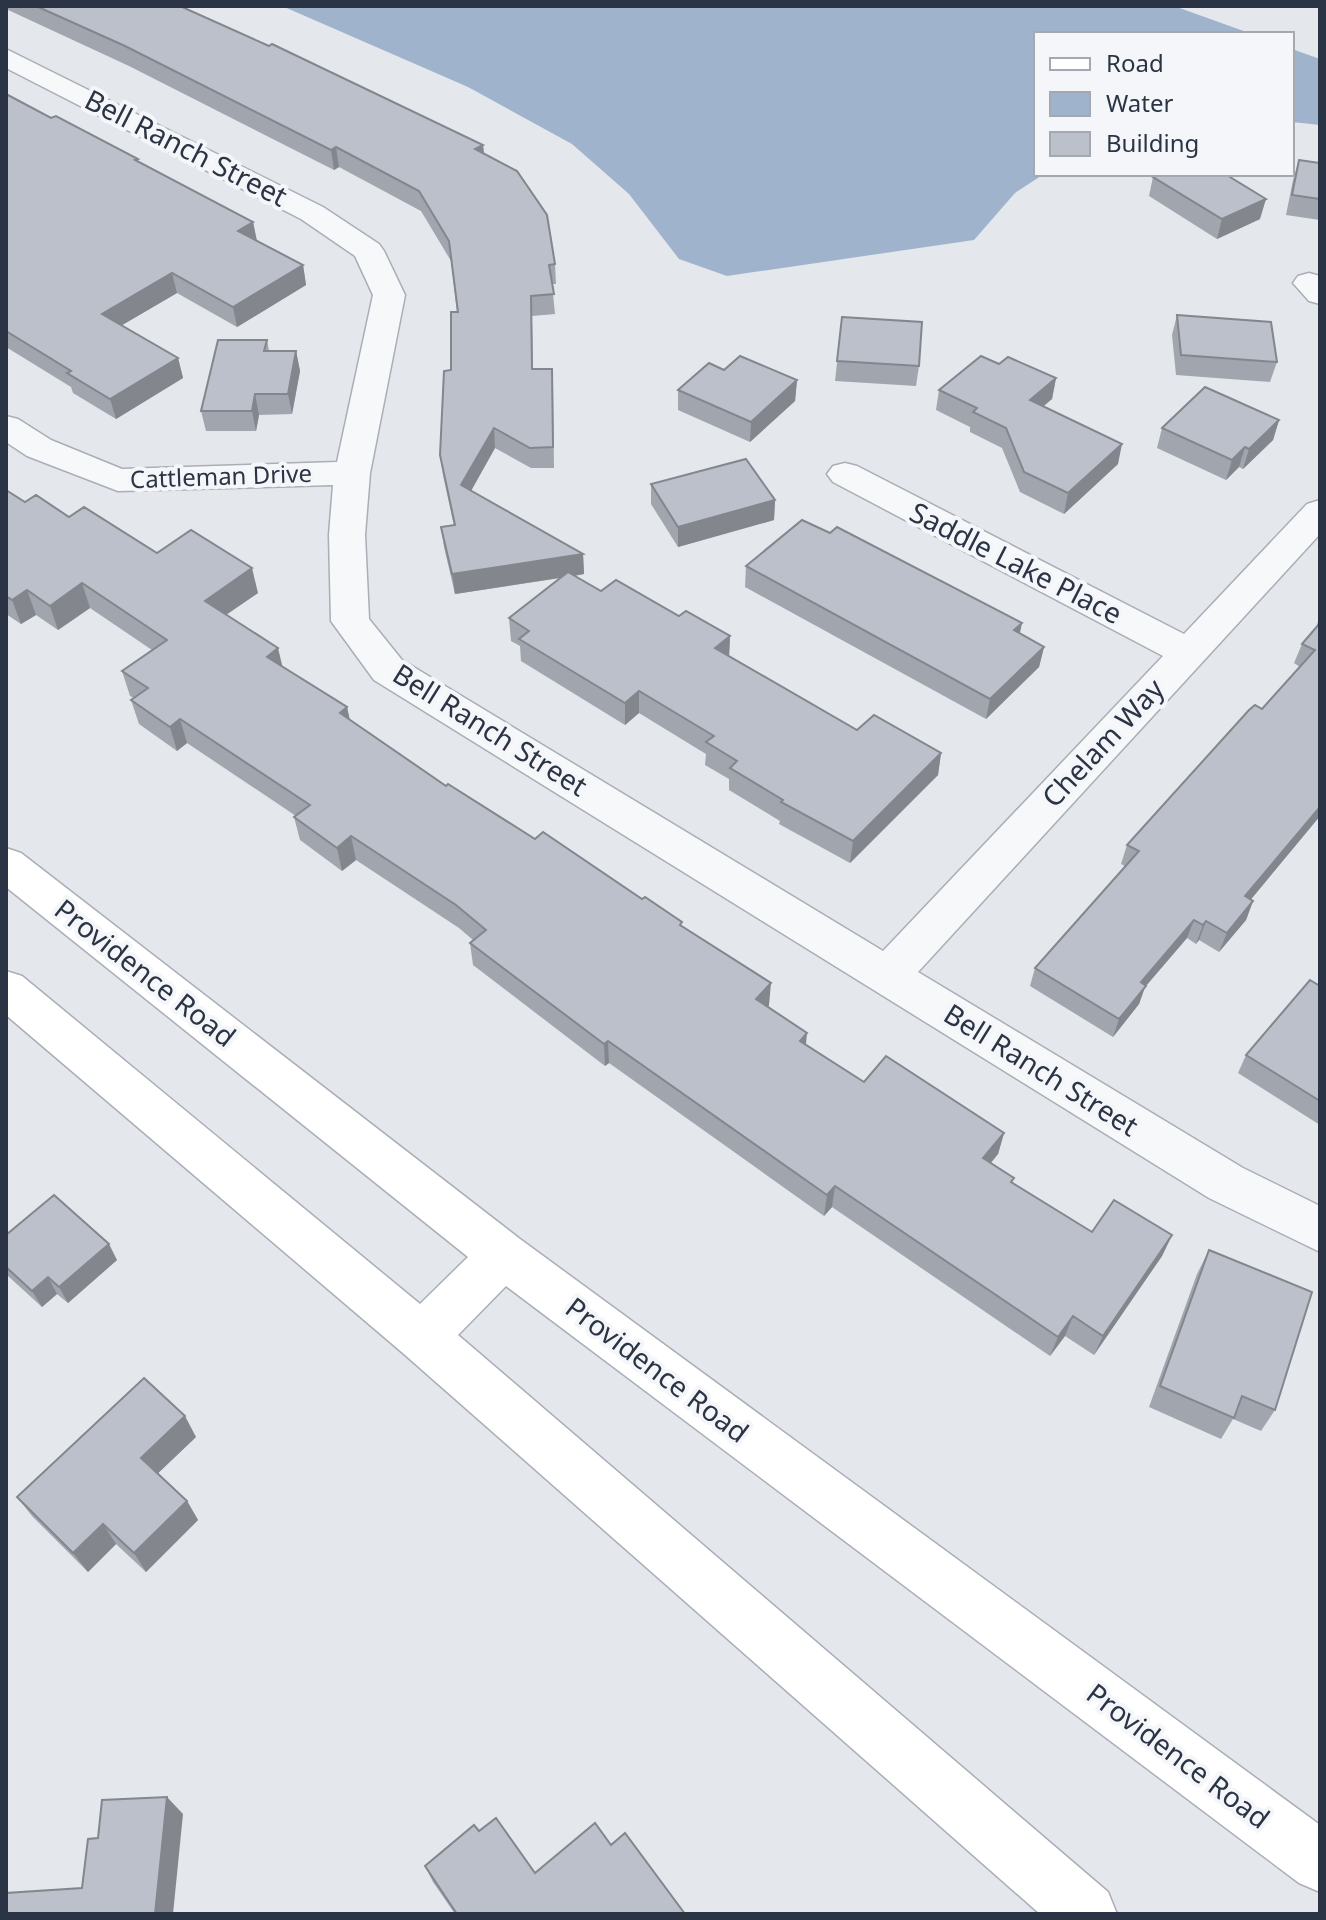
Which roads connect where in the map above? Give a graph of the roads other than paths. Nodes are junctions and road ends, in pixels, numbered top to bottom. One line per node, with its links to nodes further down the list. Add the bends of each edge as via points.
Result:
1 (6, 57): 3 (street, Bell Ranch Street, via 312,213 368,251 389,295)
2 (6, 427): 3 (street, Cattleman Drive, via 39,448 118,480)
3 (352, 473): 8 (street, Bell Ranch Street, via 347,535 350,621 388,670)
4 (845, 474): 6 (street, Saddle Lake Place)
5 (1320, 512): 6 (street, Chelam Way)
6 (1188, 652): 8 (street, Chelam Way)
7 (6, 864): 11 (main road, Providence Road)
8 (888, 975): 10 (street, Bell Ranch Street, via 1226,1183)
9 (6, 989): 12 (main road)
10 (1320, 1230)
11 (503, 1255): 12 (main road); 13 (main road, Providence Road)
12 (422, 1337): 14 (main road)
13 (1320, 1862)
14 (1086, 1914)

